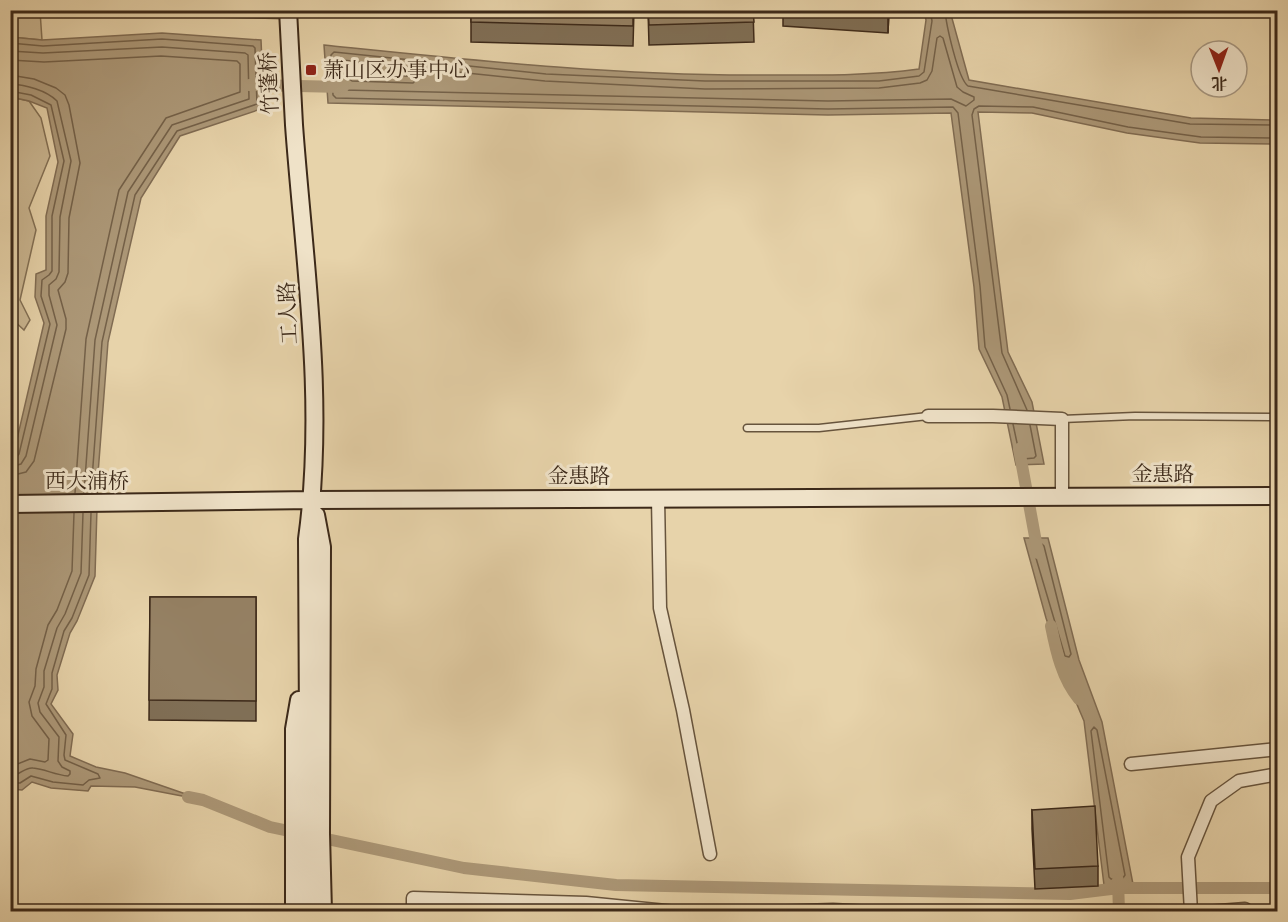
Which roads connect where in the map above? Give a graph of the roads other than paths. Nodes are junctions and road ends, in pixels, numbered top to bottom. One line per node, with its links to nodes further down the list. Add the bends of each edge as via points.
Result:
1 (68, 10): 2 (lane)
2 (288, 13): 3 (main road, 竹蓬桥)
3 (294, 125): 11 (main road, 工人路, via 310,293)
4 (928, 416): 6 (street); 7 (lane, via 819,428)
5 (1278, 417): 6 (lane)
6 (1062, 419): 9 (street)
7 (747, 428)
8 (1278, 496): 9 (main road, 金惠路)
9 (1056, 497): 10 (main road, 金惠路)
10 (658, 498): 11 (main road, 金惠路); 19 (street, via 660,608)
11 (313, 500): 12 (main road, 金惠路); 14 (main road, 工人路, via 307,539)
12 (163, 502): 13 (main road, 西大浦桥)
13 (10, 504)
14 (314, 654): 15 (main road, 工人路); 20 (main road, via 294,729); 23 (main road, via 331,709)
15 (314, 736): 21 (main road); 22 (main road)
16 (1278, 748): 17 (street)
17 (1131, 764)
18 (1278, 774): 28 (street, via 1239,781 1212,801 1188,857)
19 (711, 854)
20 (294, 912)
21 (309, 912)
22 (323, 912)
23 (332, 912)
24 (413, 912): 25 (street, via 413,898 586,903)
25 (676, 912)
26 (770, 912): 27 (street)
27 (871, 912)
28 (1191, 912)
29 (1207, 912): 30 (street)
30 (1250, 912)

